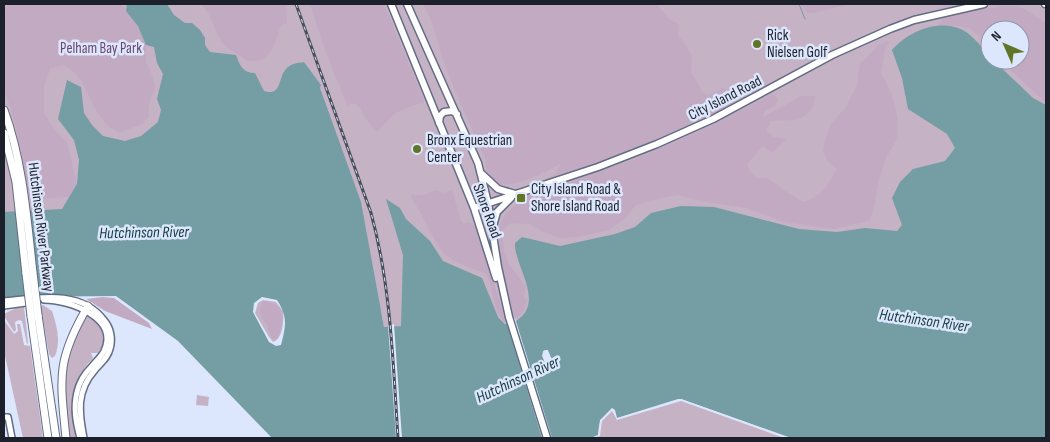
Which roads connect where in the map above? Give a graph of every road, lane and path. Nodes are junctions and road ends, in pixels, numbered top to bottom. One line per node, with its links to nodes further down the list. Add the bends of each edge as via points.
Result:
1 (391, 4): 6 (main road, Shore Road)
2 (407, 4): 5 (main road, Shore Road)
3 (984, 4): 12 (main road, City Island Road, via 914,20 890,29 657,144)
4 (4, 110): 11 (highway, Hutchinson River Parkway, via 15,146)
5 (458, 116): 6 (main road, via 452,111 444,112); 10 (main road, Shore Road)
6 (439, 123): 14 (main road, Shore Road)
7 (4, 133): 9 (highway, Hutchinson River Parkway)
8 (4, 148): 9 (highway)
9 (12, 163): 11 (highway, Hutchinson River Parkway)
10 (480, 171): 12 (main road, via 498,189); 13 (main road, Shore Road)
11 (18, 176): 20 (highway, Hutchinson River Parkway, bridge)
12 (516, 194): 13 (main road, City Island Road); 15 (main road, via 497,212)
13 (488, 203): 14 (main road, City Island Road); 15 (main road, Shore Road)
14 (474, 208): 21 (main road, Shore Road)
15 (492, 231): 21 (main road, Shore Road)
16 (30, 300): 17 (street); 18 (street); 19 (street)
17 (4, 301)
18 (4, 306)
19 (86, 308): 26 (highway, via 71,337 62,365); 27 (street, via 101,324 107,340 104,352 84,375 77,392 75,410); 28 (street, via 104,320 112,340 107,356 88,378 80,397 79,413)
20 (34, 315): 24 (highway, Hutchinson River Parkway); 25 (highway, Hutchinson River Parkway)
21 (509, 317): 29 (main road, Shore Road)
22 (4, 417): 23 (street, via 8,416)
23 (12, 438)
24 (48, 438)
25 (56, 438)
26 (66, 438)
27 (80, 438)
28 (84, 438)
29 (547, 438)

